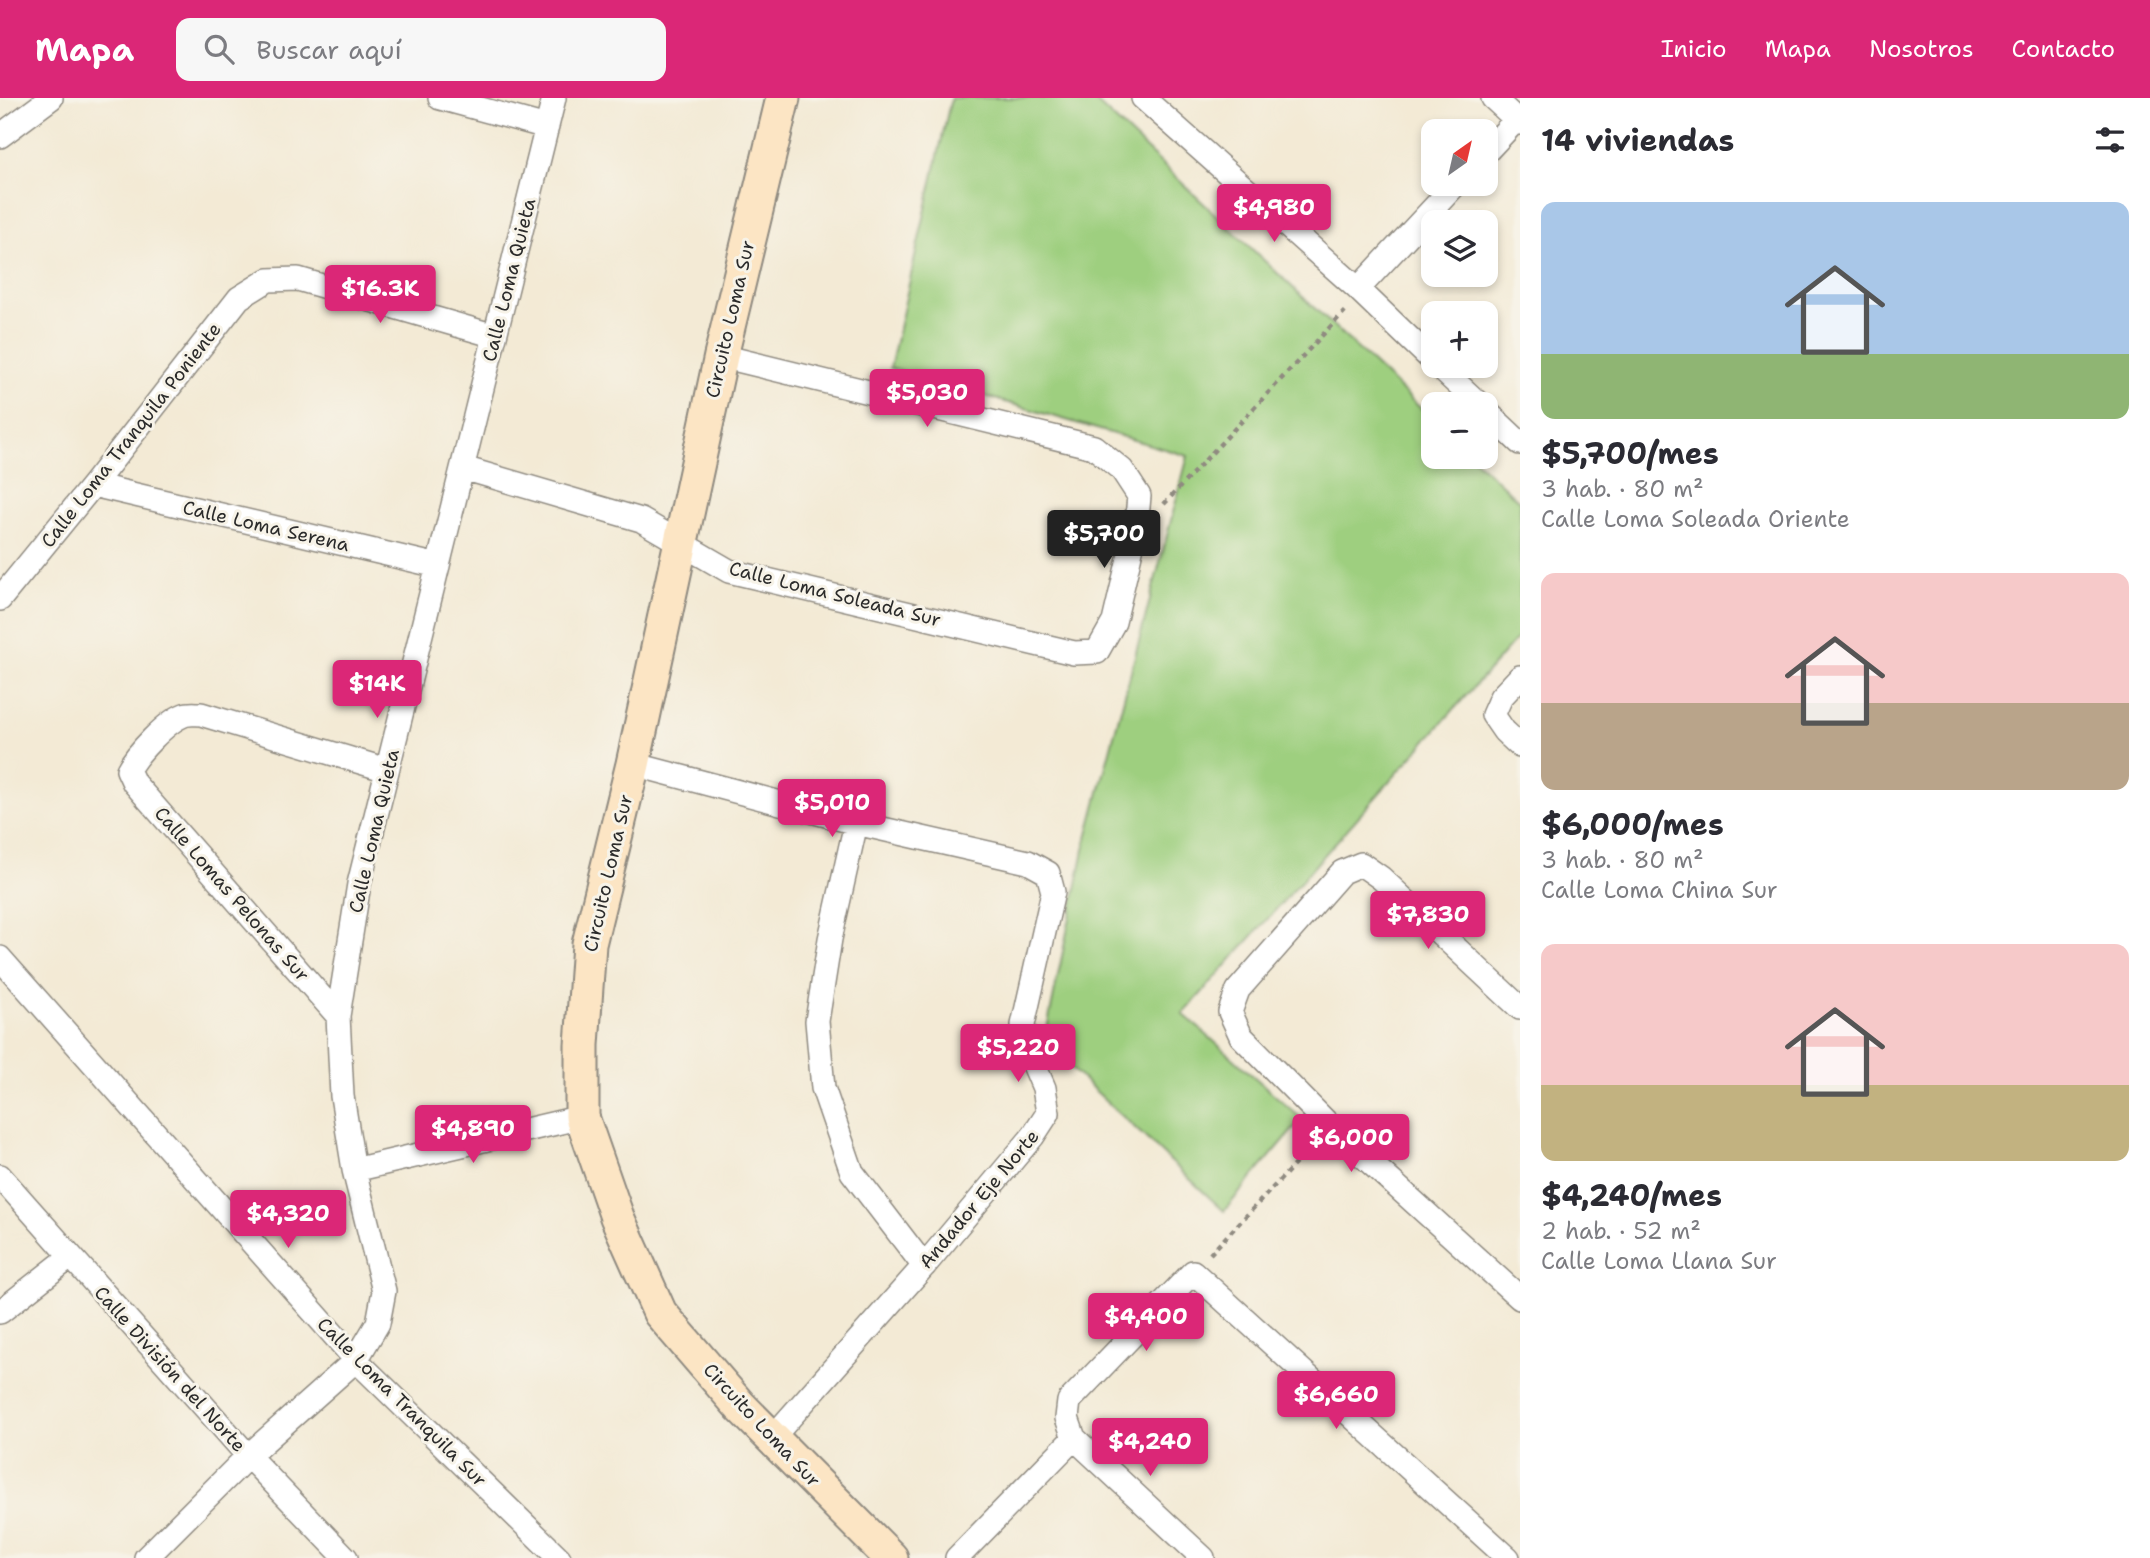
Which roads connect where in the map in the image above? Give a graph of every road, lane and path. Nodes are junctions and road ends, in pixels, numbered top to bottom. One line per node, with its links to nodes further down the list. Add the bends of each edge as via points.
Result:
1 (51, 98): 9 (street)
2 (440, 98): 8 (street)
3 (554, 98): 8 (street, Calle Loma Quieta)
4 (783, 98): 15 (street, Circuito Loma Sur)
5 (1143, 98): 12 (street)
6 (1493, 98): 7 (street)
7 (1518, 121): 10 (street)
8 (547, 127): 13 (street, Calle Loma Quieta)
9 (0, 136)
10 (1498, 140)
11 (1445, 196): 12 (street)
12 (1358, 289): 14 (street); 22 (path, via 1345,312)
13 (495, 336): 20 (street, Calle Loma Quieta); 21 (street, Calle Loma Tranquila Poniente, via 298,279 268,280 239,298)
14 (1421, 349)
15 (721, 356): 22 (street, via 1094,447 1122,470 1139,496); 23 (street, Circuito Loma Sur)
16 (1451, 378): 17 (street)
17 (1466, 392)
18 (1498, 422): 19 (street)
19 (1520, 443)
20 (463, 468): 23 (street, Calle Loma Soleada Sur, via 641,520); 24 (street, Calle Loma Quieta)
21 (93, 485): 24 (street, Calle Loma Serena); 25 (street, Calle Loma Tranquila Poniente)
22 (1136, 529): 23 (street, Calle Loma Soleada Sur, via 1114,622 1097,652 1074,653 729,571)
23 (680, 543): 28 (street, Circuito Loma Sur)
24 (438, 566): 29 (street, Calle Loma Quieta)
25 (0, 599)
26 (1520, 677): 27 (street, via 1500,697 1493,715)
27 (1520, 746)
28 (633, 764): 30 (street); 34 (street, Circuito Loma Sur, via 589,944)
29 (387, 770): 33 (street, Calle Loma Quieta, via 359,884); 33 (street, Calle Lomas Pelonas Sur, via 187,713 135,757 128,770 134,783)
30 (856, 823): 39 (street, via 817,1021 823,1088 852,1172); 39 (street, Andador Eje Norte, via 1028,862 1048,873 1053,892 1023,1025 1048,1113)
31 (0, 958): 43 (street, Calle Loma Tranquila Sur)
32 (1520, 1007): 35 (street, via 1381,878 1361,864 1342,872 1238,990 1230,1012 1241,1036)
33 (338, 1016): 36 (street, Calle Loma Quieta, via 342,1096)
34 (582, 1117): 36 (street); 45 (street, Circuito Loma Sur, via 617,1216 660,1313)
35 (1330, 1126): 40 (path); 41 (street)
36 (354, 1170): 43 (street, Calle Loma Quieta, via 384,1291 378,1323)
37 (0, 1177): 38 (street, Calle División del Norte)
38 (69, 1257): 42 (street); 46 (street, Calle División del Norte)
39 (924, 1266): 45 (street, Andador Eje Norte)
40 (1193, 1272): 44 (street, via 1069,1401); 53 (street)
41 (1520, 1298)
42 (0, 1312)
43 (356, 1360): 46 (street, Calle Loma Quieta); 49 (street, Calle Loma Tranquila Sur)
44 (1070, 1428): 51 (street); 52 (street)
45 (772, 1438): 50 (street, Circuito Loma Sur)
46 (248, 1456): 47 (street, Calle Loma Quieta); 48 (street, Calle División del Norte)
47 (146, 1558)
48 (346, 1558)
49 (559, 1558)
50 (891, 1558)
51 (957, 1558)
52 (1203, 1558)
53 (1508, 1558)

